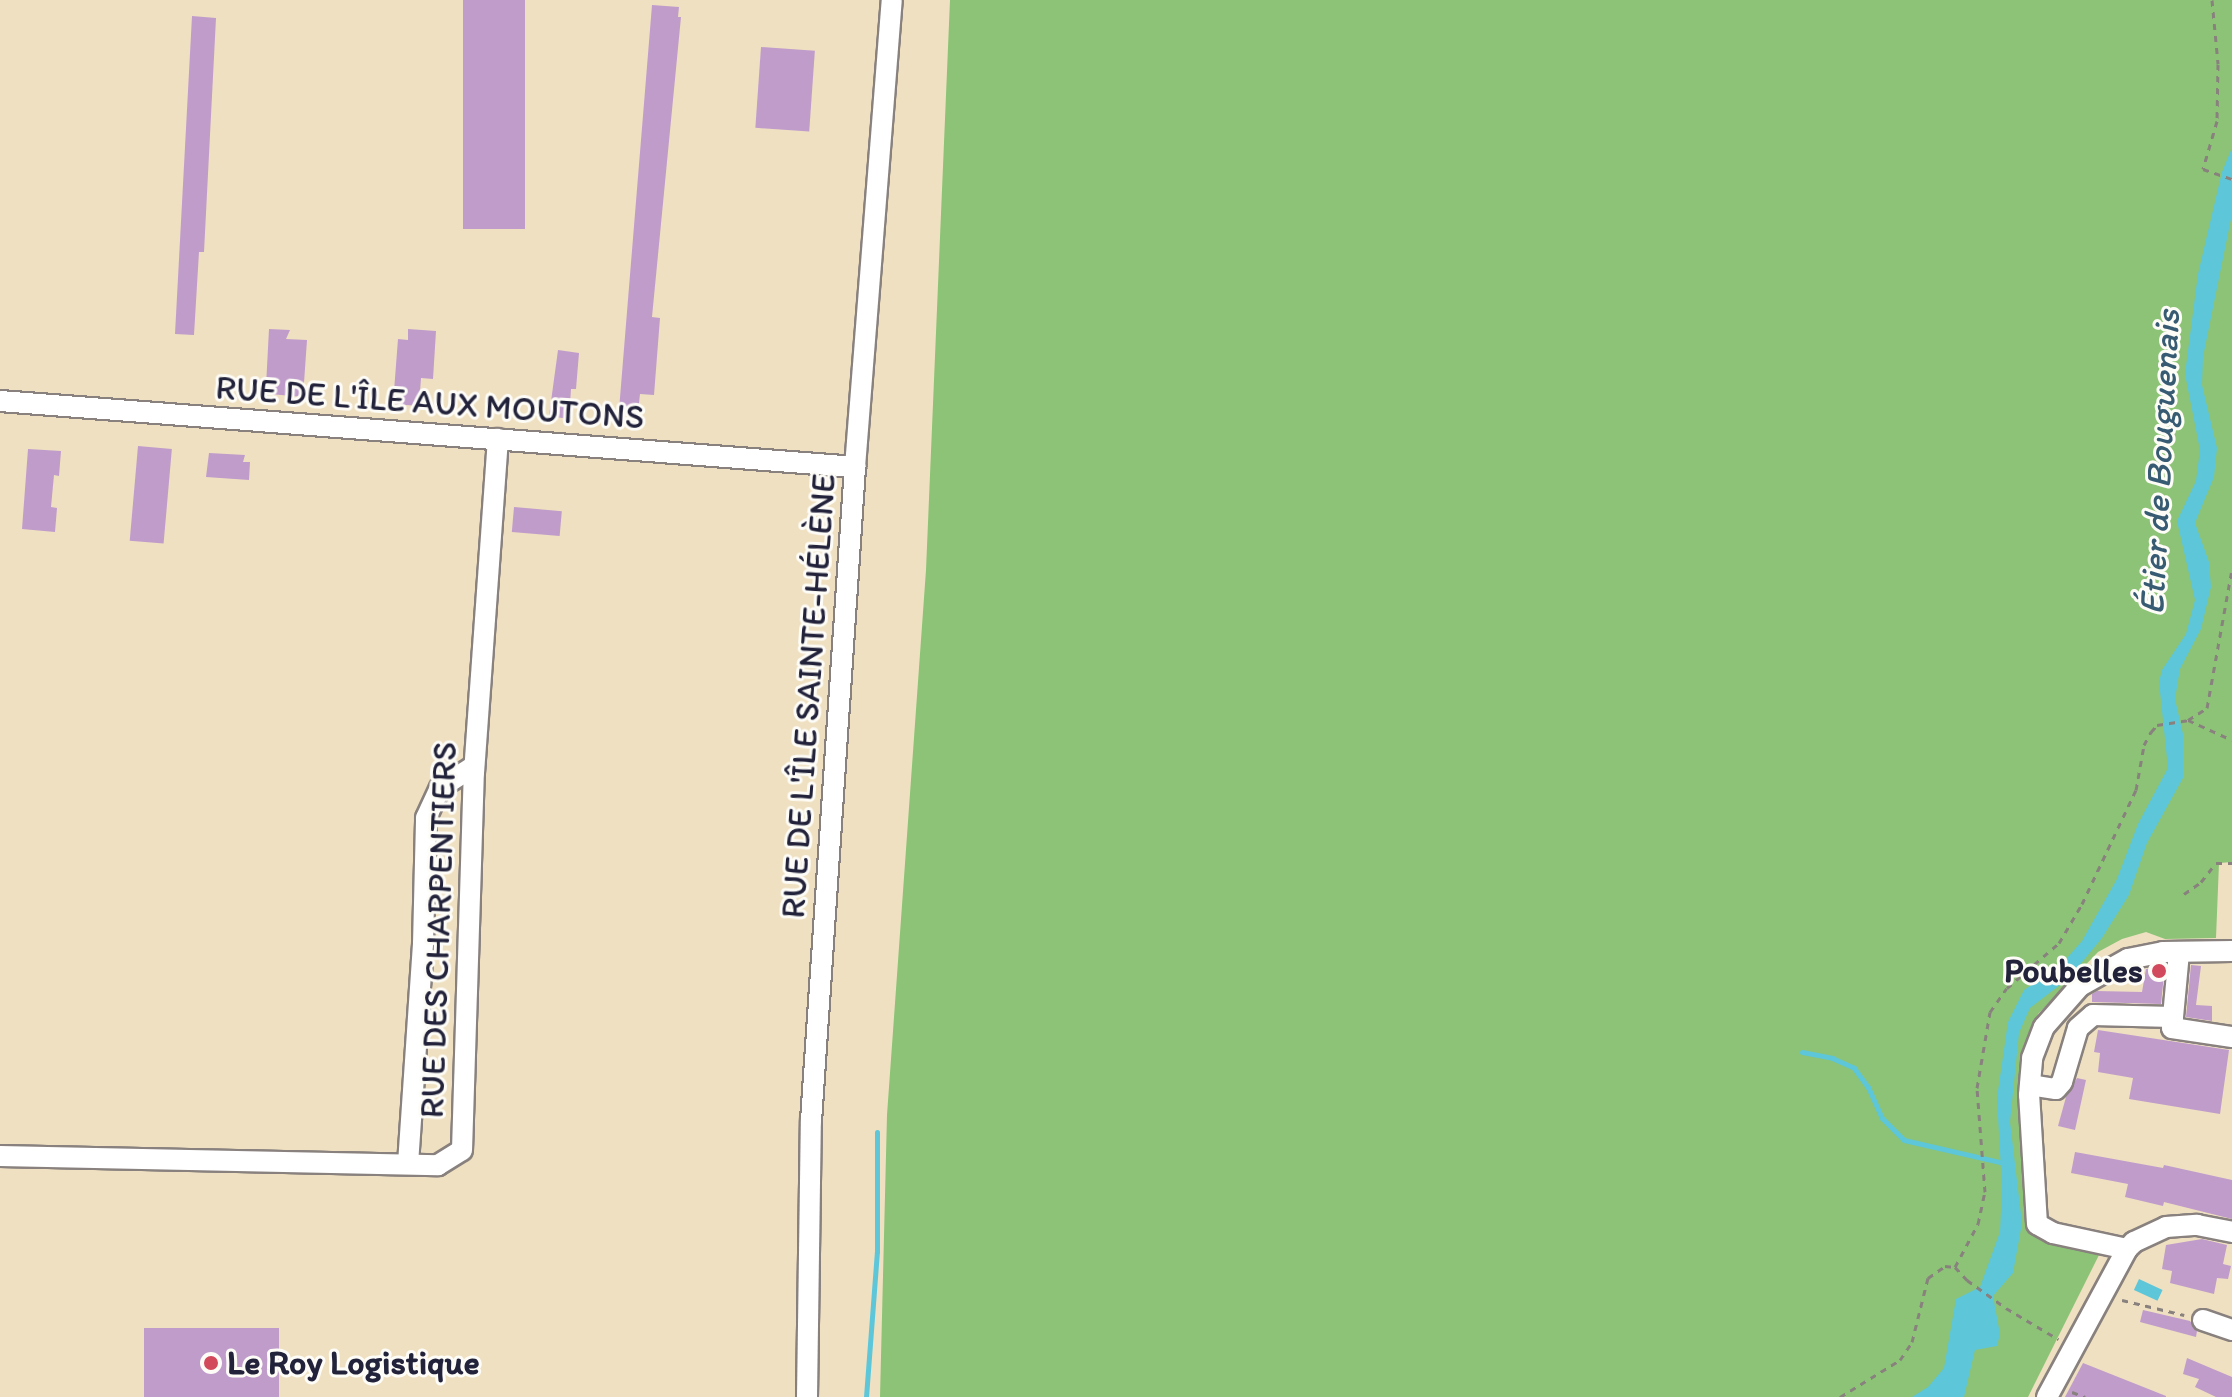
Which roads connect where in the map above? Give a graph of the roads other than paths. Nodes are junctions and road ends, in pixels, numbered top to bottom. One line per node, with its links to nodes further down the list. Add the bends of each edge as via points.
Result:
1 (892, 0): 4 (street, RUE DE L'ÎLE SAINTE-HÉLÈNE)
2 (0, 401): 3 (street, RUE DE L'ÎLE AUX MOUTONS)
3 (498, 439): 4 (street, RUE DE L'ÎLE AUX MOUTONS); 5 (street, RUE DES CHARPENTIERS)
4 (855, 467): 17 (street, RUE DE L'ÎLE SAINTE-HÉLÈNE, via 811,1121)
5 (474, 766): 12 (street, via 440,788 426,818); 12 (street, RUE DES CHARPENTIERS, via 462,1150 438,1165)
6 (2232, 951): 7 (street)
7 (2179, 952): 8 (street); 10 (street, via 2128,959 2080,986 2044,1027 2032,1058)
8 (2173, 1017): 9 (street, via 2172,1028); 10 (street, via 2093,1015 2078,1028 2056,1089)
9 (2232, 1037)
10 (2030, 1085): 14 (street, via 2037,1224 2053,1233)
11 (0, 1156): 12 (street, RUE DES CHARPENTIERS)
12 (408, 1164)
13 (2232, 1232): 14 (street, via 2197,1225 2166,1227)
14 (2127, 1249): 18 (street)
15 (2203, 1320): 16 (street)
16 (2232, 1330)
17 (807, 1397)
18 (2047, 1397)

